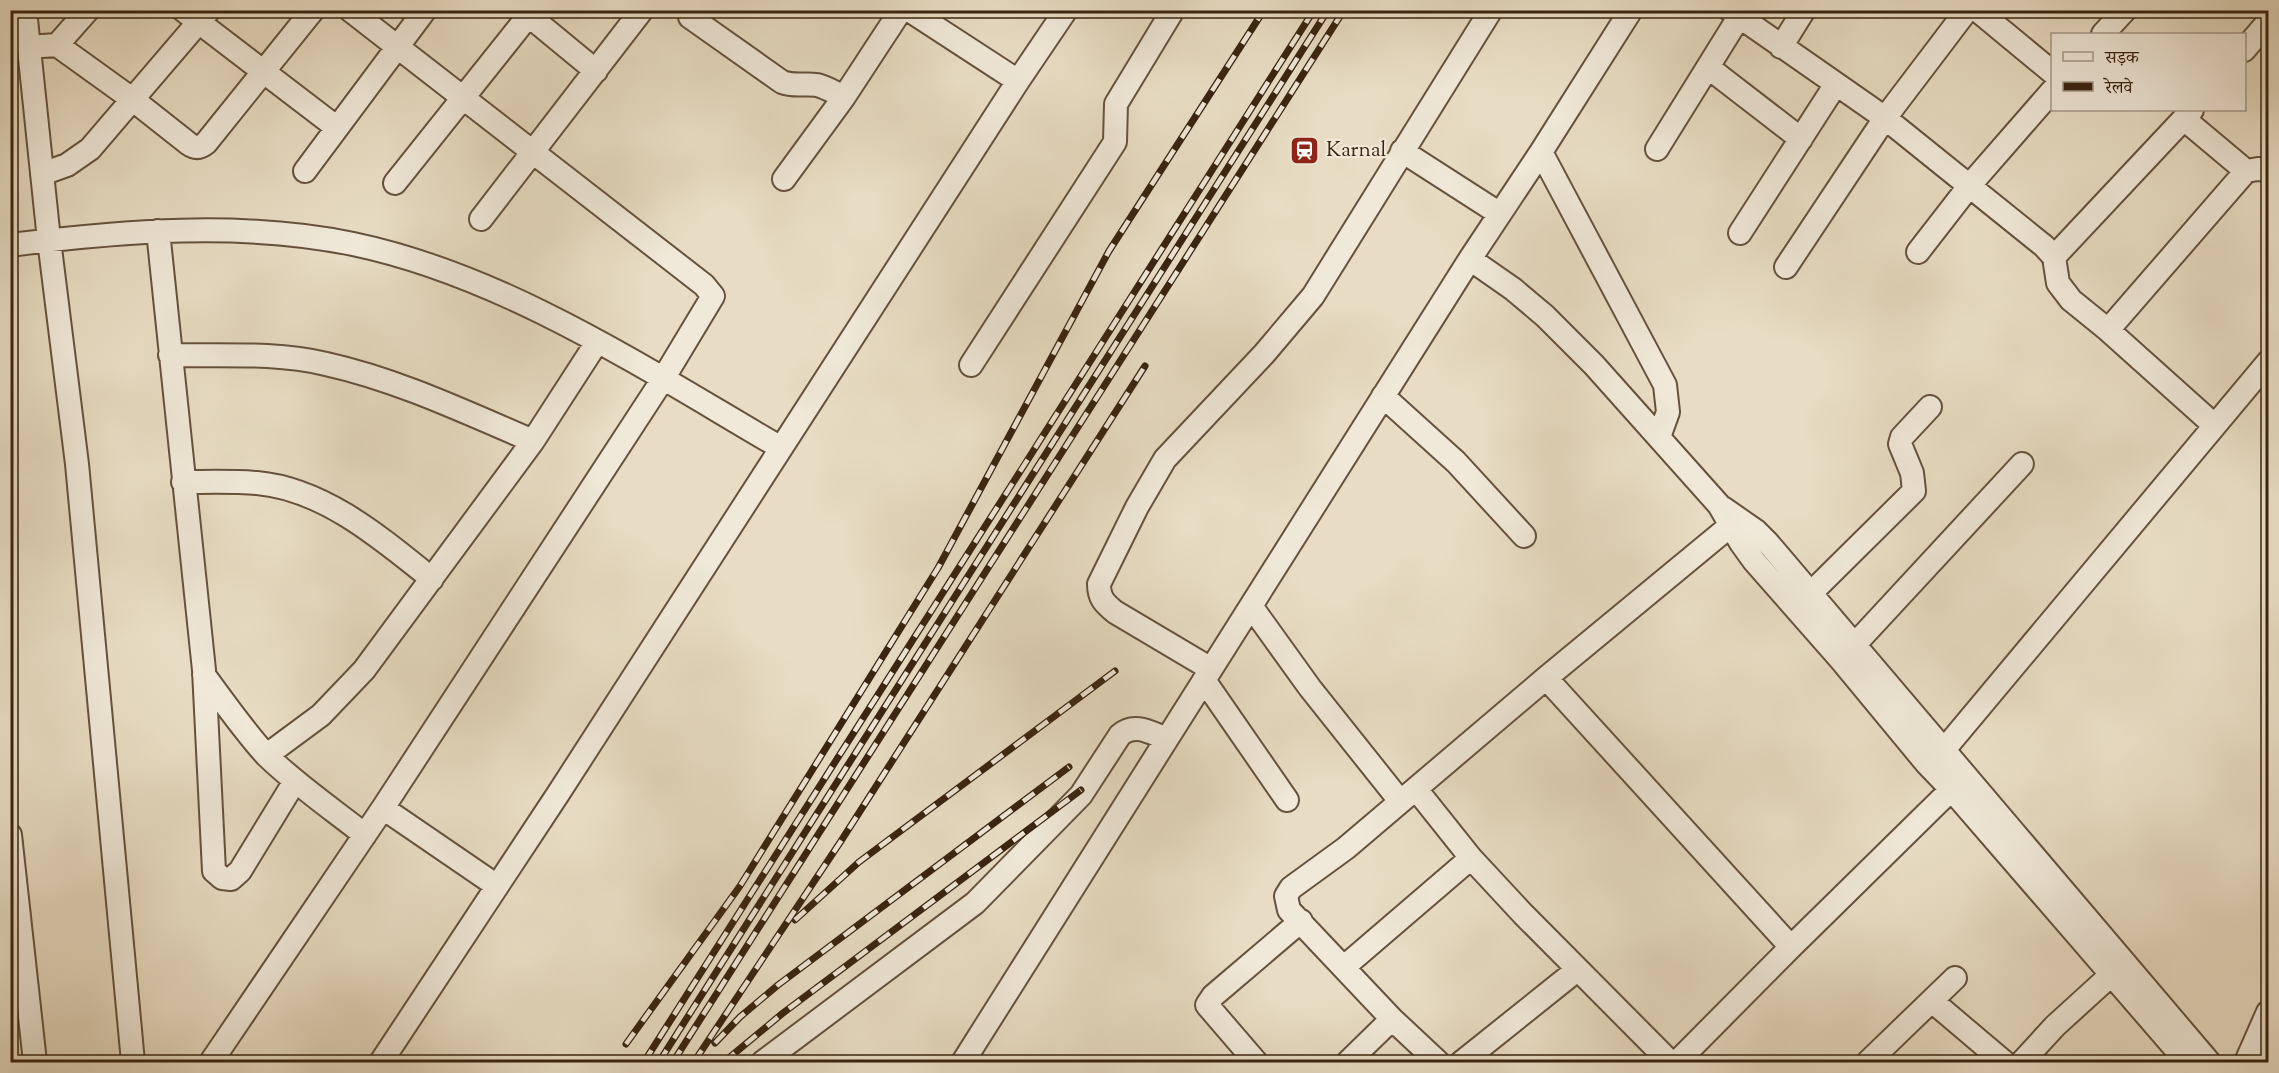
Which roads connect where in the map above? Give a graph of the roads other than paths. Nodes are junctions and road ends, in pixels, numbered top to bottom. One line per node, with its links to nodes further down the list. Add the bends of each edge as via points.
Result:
1 (25, 10): 26 (street)
2 (88, 10): 24 (street)
3 (313, 10): 32 (street)
4 (350, 10): 25 (street)
5 (425, 10): 25 (street)
6 (642, 10): 30 (street)
7 (901, 10): 36 (street)
8 (909, 10): 33 (street)
9 (1066, 10): 33 (street)
10 (1173, 10): 67 (street, via 1116,104 1115,142)
11 (1491, 10): 44 (street)
12 (1615, 10): 53 (street, via 1508,185)
13 (1631, 10): 46 (street)
14 (1804, 10): 27 (street)
15 (1967, 10): 40 (street)
16 (1977, 10): 31 (street)
17 (2125, 10): 23 (street)
18 (528, 12): 30 (street); 37 (street)
19 (1735, 14): 27 (street); 29 (street)
20 (197, 15): 32 (street); 38 (street)
21 (690, 17): 36 (street, via 782,82 814,85)
22 (2268, 22): 28 (street)
23 (2104, 33)
24 (57, 45): 26 (street); 38 (street)
25 (397, 46): 37 (street); 41 (street)
26 (29, 47): 49 (street)
27 (1781, 47): 34 (street)
28 (2246, 48)
29 (1708, 68): 42 (street); 43 (street)
30 (596, 71): 45 (street)
31 (2051, 71)
32 (264, 72): 38 (street, via 201,148 189,144); 41 (street)
33 (1018, 81): 74 (street)
34 (1836, 84): 40 (street); 42 (street)
35 (2051, 92): 52 (street)
36 (844, 97): 50 (street)
37 (465, 98): 45 (street); 51 (street)
38 (132, 99): 49 (street, via 81,158)
39 (2188, 114): 47 (street); 60 (street)
40 (1885, 118): 52 (street); 62 (street)
41 (336, 127): 48 (street)
42 (1801, 139): 56 (street)
43 (1657, 149)
44 (1402, 151): 53 (street); 84 (street, via 1306,304 1165,459 1099,584 1102,602)
45 (532, 152): 54 (street); 68 (street, via 713,296)
46 (1541, 152): 53 (street); 72 (street, via 1665,385 1668,412)
47 (2257, 170): 63 (street)
48 (305, 171)
49 (42, 174): 57 (street)
50 (784, 179)
51 (395, 183)
52 (1970, 185): 59 (street); 60 (street)
53 (1505, 207): 61 (street)
54 (481, 219)
55 (158, 231): 57 (street); 64 (street, via 219,230 353,244 484,285); 65 (street)
56 (1740, 233)
57 (49, 240): 58 (street); 111 (street, via 77,464)
58 (10, 245)
59 (1918, 252)
60 (2054, 256): 63 (street, via 2058,283 2063,290)
61 (1470, 259): 69 (street); 72 (street, via 1545,316)
62 (1786, 267)
63 (2108, 330): 71 (street)
64 (597, 342): 68 (street); 73 (street)
65 (170, 355): 73 (street, via 282,357 325,363 413,390); 76 (street)
66 (2268, 362): 71 (street)
67 (971, 365)
68 (663, 379): 74 (street); 94 (street)
69 (1383, 396): 79 (street, via 1456,462); 82 (street)
70 (1930, 407): 81 (street, via 1900,444 1912,473 1914,491)
71 (2214, 426): 89 (street)
72 (1659, 437): 77 (street)
73 (532, 441): 80 (street)
74 (781, 447): 98 (street)
75 (2022, 465): 83 (street)
76 (183, 482): 80 (street, via 258,483 289,490 368,528); 85 (street)
77 (1719, 505): 78 (street); 81 (street, via 1756,531)
78 (1730, 526): 83 (street, via 1754,561); 86 (street)
79 (1524, 536)
80 (432, 579): 88 (street, via 341,695)
81 (1810, 593): 83 (street)
82 (1251, 606): 84 (street); 92 (street, via 1310,688)
83 (1847, 652): 89 (street)
84 (1208, 674): 87 (street); 93 (street)
85 (204, 675): 88 (street); 90 (street, via 214,871 222,878 231,879 240,871)
86 (1546, 678): 92 (street); 100 (street)
87 (1167, 739): 114 (street, via 1142,729 1125,730 1081,795 975,903); 115 (street)
88 (267, 755): 90 (street)
89 (1935, 758): 91 (street)
90 (295, 781): 96 (street)
91 (1958, 783): 100 (street); 103 (street); 125 (street)
92 (1408, 795): 97 (street); 99 (street, via 1291,888 1286,903)
93 (1287, 801)
94 (383, 808): 96 (street); 98 (street)
95 (10, 835): 107 (street)
96 (365, 835): 112 (street)
97 (1471, 858): 101 (street); 102 (street)
98 (497, 886): 113 (street)
99 (1300, 921): 101 (street); 109 (street, via 1207,1005)
100 (1791, 947): 120 (street)
101 (1344, 967): 108 (street)
102 (1577, 970): 118 (street); 119 (street)
103 (2111, 975): 123 (street); 124 (street)
104 (1955, 978): 105 (street)
105 (1932, 1001): 121 (street); 122 (street)
106 (2268, 1012): 126 (street)
107 (20, 1016): 110 (street)
108 (1392, 1019): 116 (street); 117 (street)
109 (1248, 1060)
110 (35, 1062)
111 (133, 1062)
112 (212, 1062)
113 (381, 1062)
114 (763, 1062)
115 (963, 1062)
116 (1348, 1062)
117 (1438, 1062)
118 (1462, 1062)
119 (1670, 1062)
120 (1677, 1062)
121 (1868, 1062)
122 (2004, 1062)
123 (2022, 1062)
124 (2187, 1062)
125 (2209, 1062)
126 (2246, 1062)

